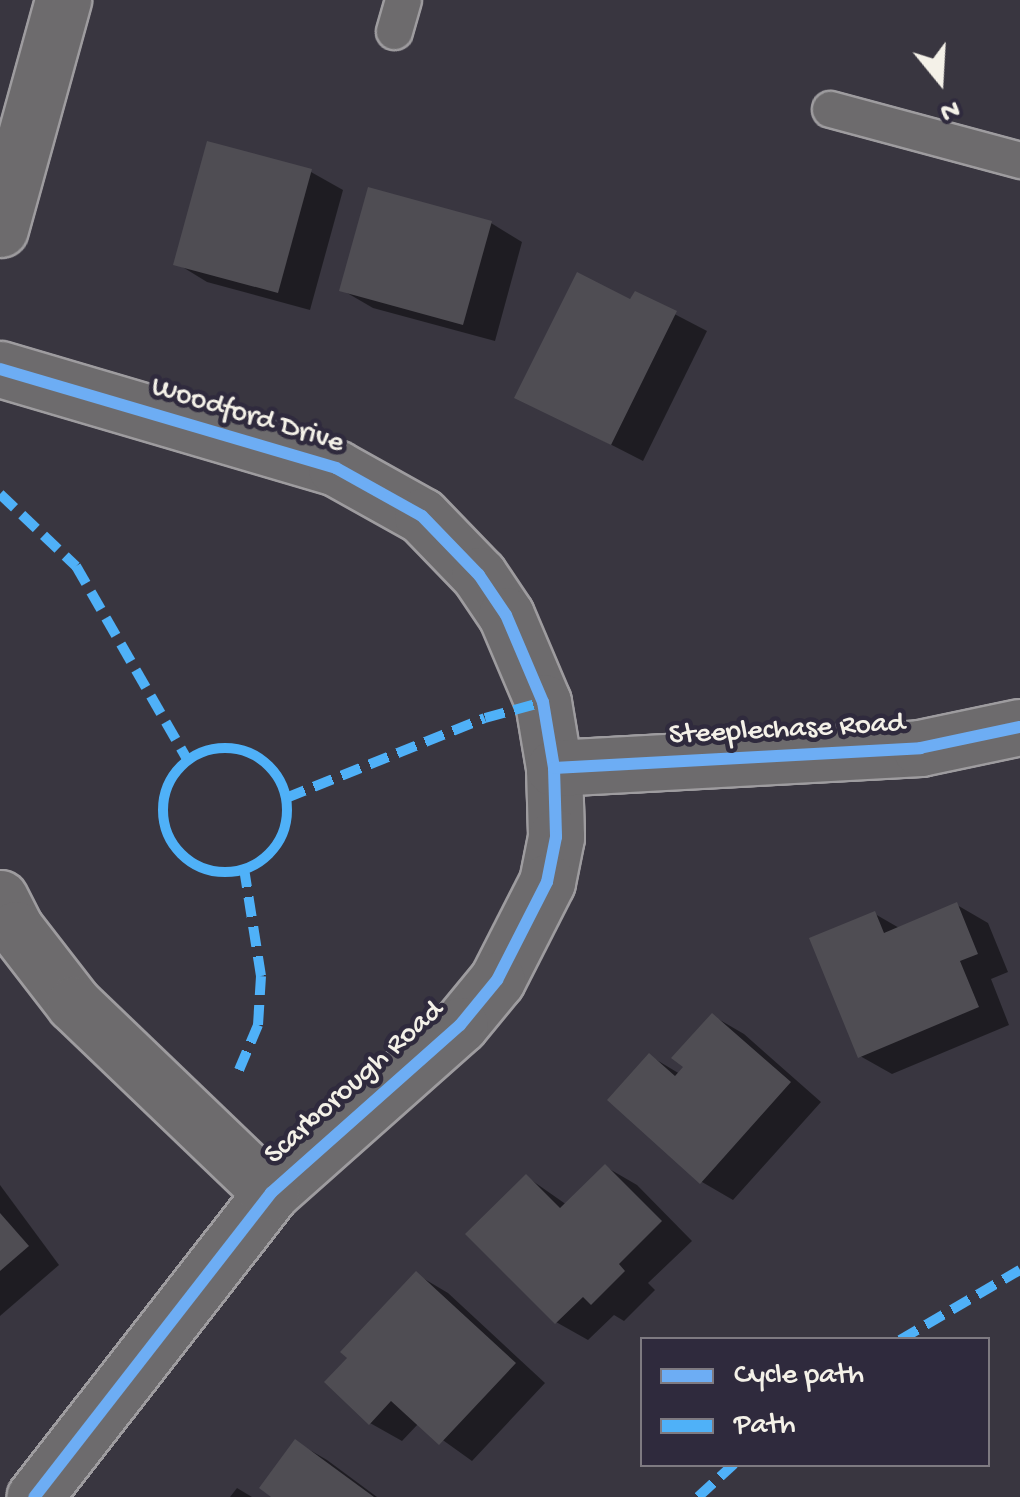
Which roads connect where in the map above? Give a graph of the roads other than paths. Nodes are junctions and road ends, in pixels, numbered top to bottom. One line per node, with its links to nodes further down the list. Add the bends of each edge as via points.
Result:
1 (63, 0): 4 (street)
2 (830, 109): 3 (lane)
3 (1020, 160)
4 (0, 229)
5 (0, 369): 7 (street, Woodford Drive, via 336,468 422,516 479,575 506,615 543,702)
6 (1020, 727): 7 (street, Steeplechase Road, via 920,748)
7 (554, 768): 9 (street, Scarborough Road, via 556,837 547,882 498,980 460,1025)
8 (0, 898): 9 (street, via 16,930 74,1004)
9 (272, 1193): 10 (street, Scarborough Road)
10 (34, 1497)

